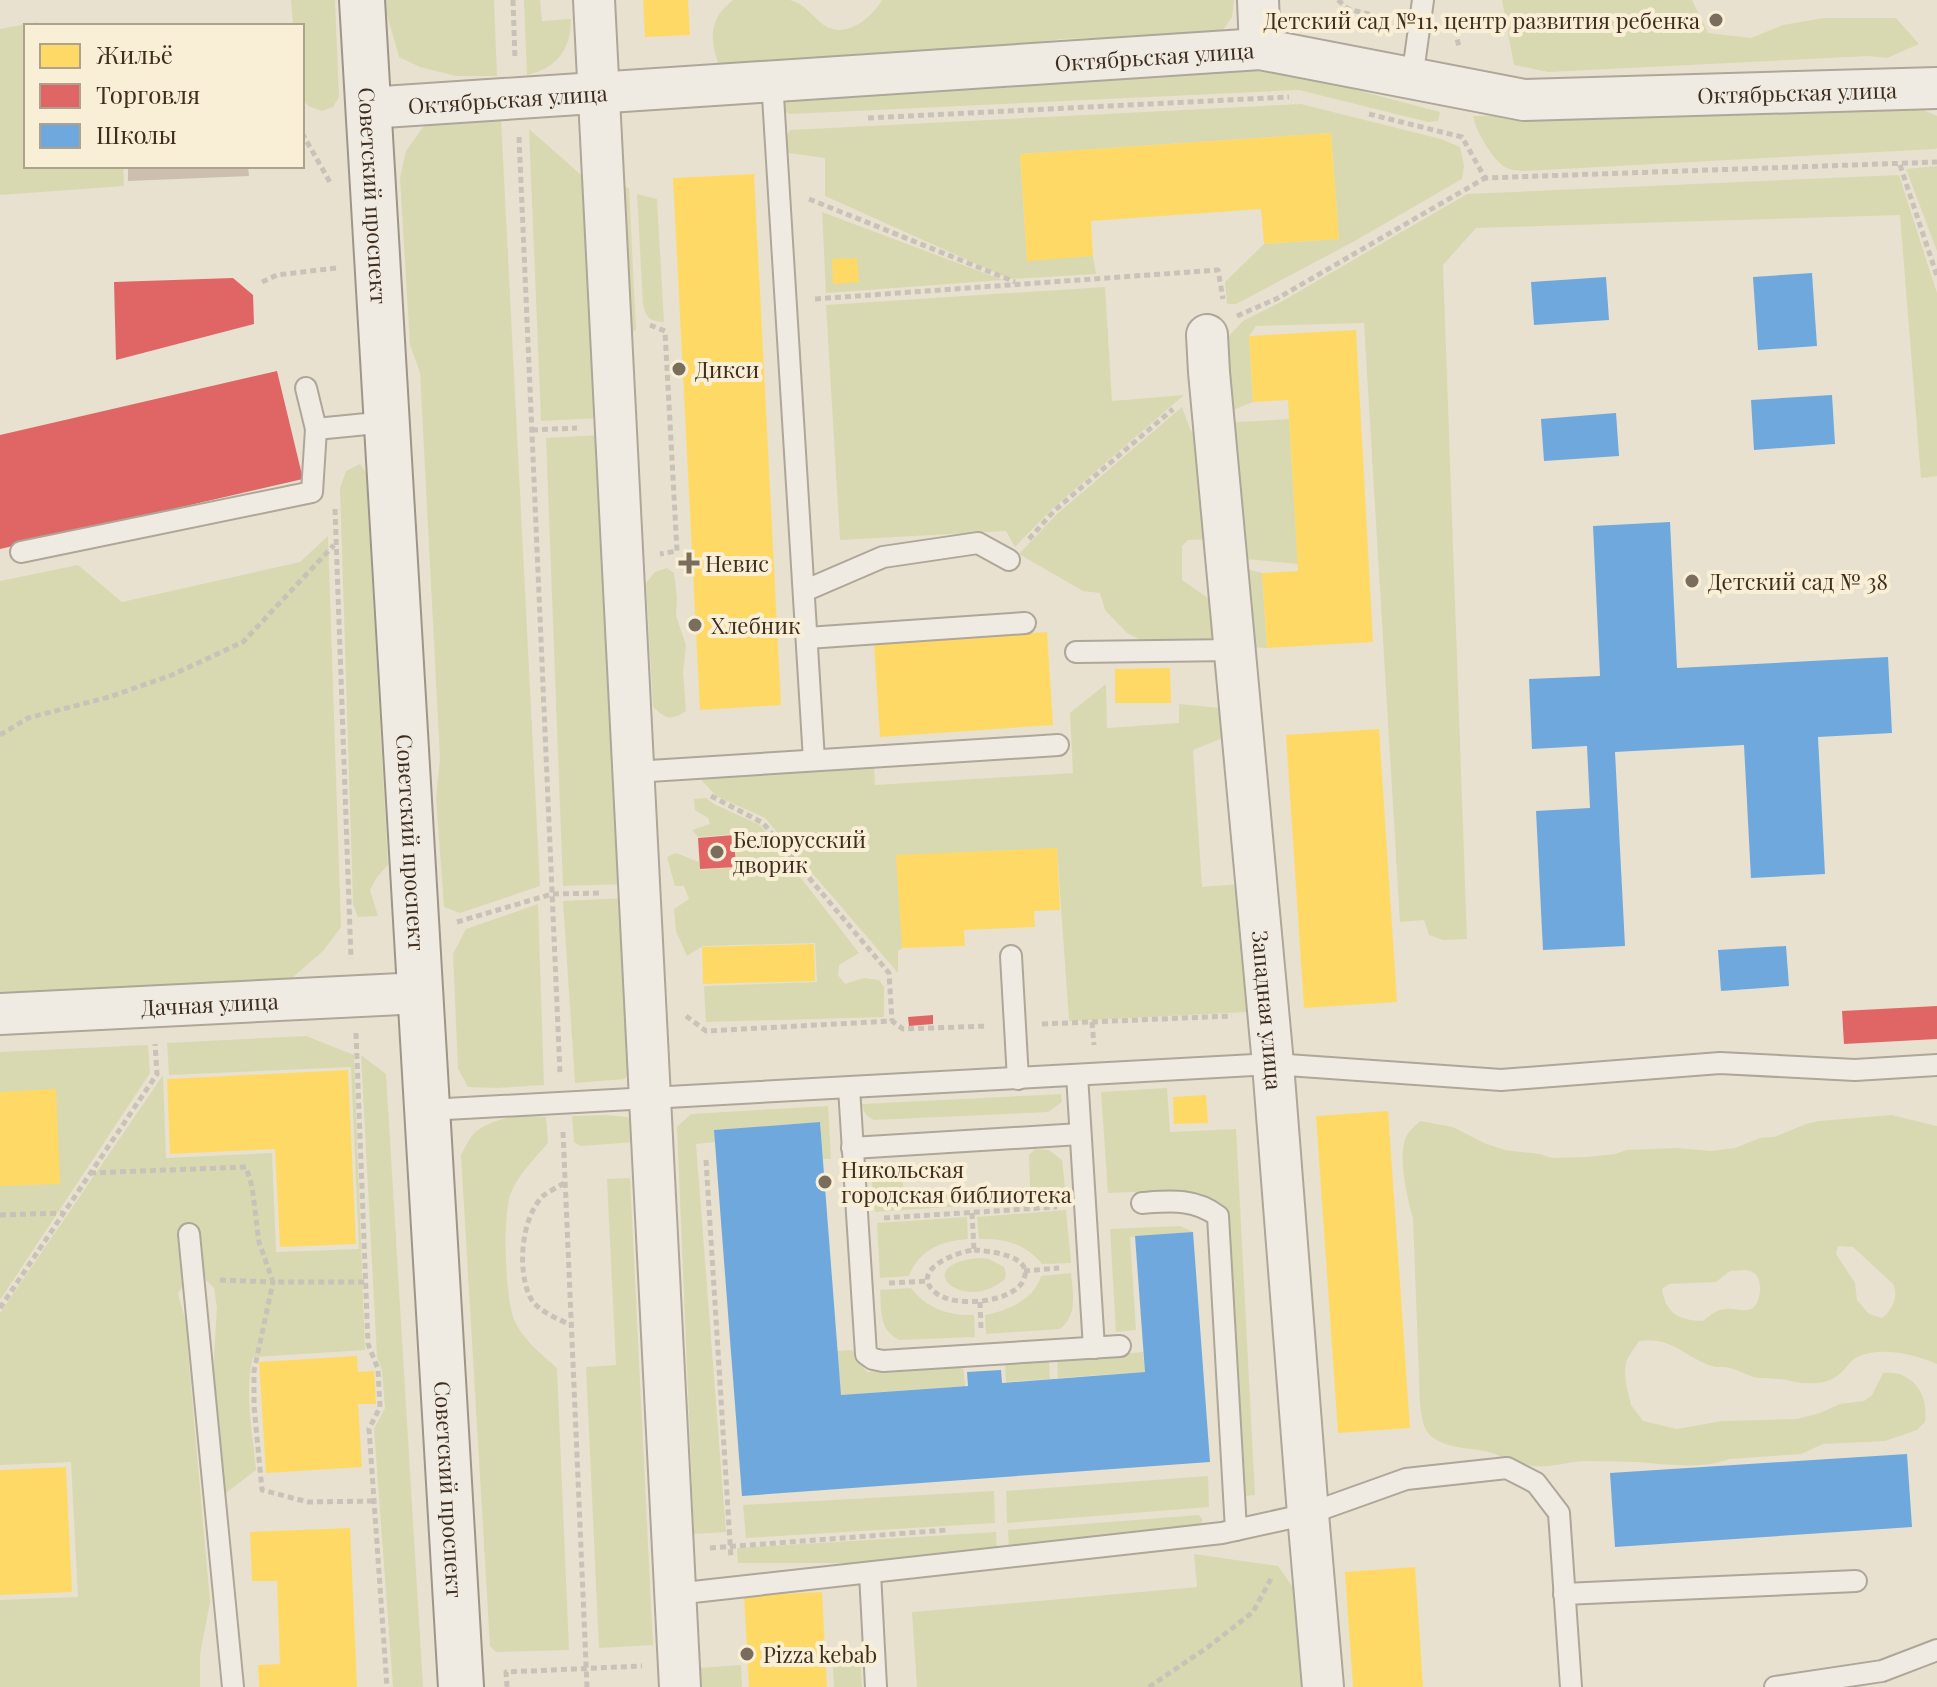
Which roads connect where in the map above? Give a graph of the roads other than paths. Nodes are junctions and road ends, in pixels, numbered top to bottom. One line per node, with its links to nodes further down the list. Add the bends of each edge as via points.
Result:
1 (362, 0): 10 (main road, Советский проспект)
2 (594, 0): 9 (street)
3 (1258, 0): 5 (street)
4 (1423, 0): 6 (lane)
5 (1260, 49): 6 (street, Октябрьская улица); 7 (street, Октябрьская улица)
6 (1412, 79): 8 (street, Октябрьская улица, via 1524,100)
7 (772, 80): 9 (street, Октябрьская улица); 17 (lane)
8 (1937, 88)
9 (599, 92): 10 (street, Октябрьская улица); 24 (street)
10 (368, 108): 13 (main road, Советский проспект)
11 (1216, 322): 20 (street, Западная улица, via 1209,372)
12 (306, 388): 14 (lane)
13 (387, 422): 14 (lane); 26 (main road, Советский проспект)
14 (316, 429): 15 (lane, via 312,492)
15 (21, 552)
16 (1009, 560): 17 (lane, via 978,543 883,557)
17 (804, 591): 19 (lane)
18 (1025, 623): 19 (lane)
19 (807, 638): 23 (lane)
20 (1235, 650): 21 (lane); 28 (street, Западная улица)
21 (1076, 652)
22 (1058, 745): 23 (lane)
23 (814, 760): 24 (lane)
24 (634, 772): 33 (street)
25 (1011, 956): 31 (lane)
26 (421, 993): 27 (street, Дачная улица); 34 (main road, Советский проспект)
27 (0, 1014)
28 (1273, 1064): 29 (lane, via 1501,1080 1720,1063 1855,1070); 30 (lane); 41 (street, Западная улица)
29 (1937, 1065)
30 (1077, 1075): 31 (lane); 35 (lane)
31 (1018, 1079): 32 (lane)
32 (849, 1088): 33 (lane); 36 (lane)
33 (650, 1098): 34 (lane); 45 (street)
34 (428, 1110): 50 (main road, Советский проспект)
35 (1080, 1134): 36 (lane); 40 (lane)
36 (852, 1148): 40 (lane, via 866,1354 883,1361)
37 (1142, 1203): 42 (lane, via 1205,1206 1218,1216)
38 (189, 1234): 49 (lane)
39 (1120, 1346): 40 (lane)
40 (1094, 1348)
41 (1308, 1514): 42 (lane); 46 (lane, via 1406,1479 1507,1468 1536,1483 1559,1513); 52 (street, Западная улица)
42 (1236, 1530): 43 (lane)
43 (870, 1573): 45 (lane); 51 (lane)
44 (1856, 1581): 46 (lane)
45 (675, 1594): 48 (street)
46 (1564, 1594): 53 (lane)
47 (1937, 1650): 54 (lane, via 1882,1671)
48 (680, 1676)
49 (233, 1687)
50 (461, 1687)
51 (876, 1687)
52 (1323, 1687)
53 (1571, 1687)
54 (1775, 1687)

